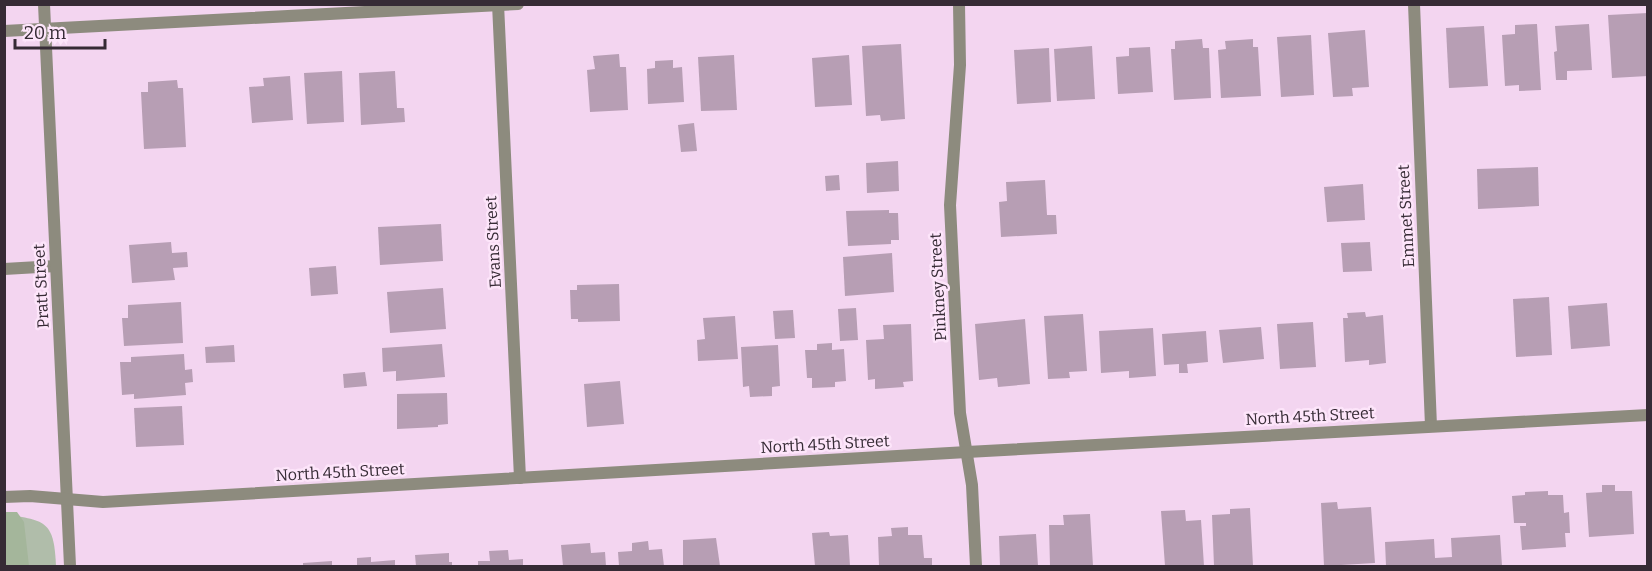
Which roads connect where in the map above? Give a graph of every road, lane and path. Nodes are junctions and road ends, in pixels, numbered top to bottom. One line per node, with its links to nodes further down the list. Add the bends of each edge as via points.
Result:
1 (44, 4): 6 (street, Pratt Street)
2 (518, 4): 5 (street)
3 (959, 4): 12 (street, Pinkney Street, via 960,65 950,205 960,413)
4 (1414, 4): 11 (street, Emmet Street)
5 (498, 5): 6 (street); 13 (street, Evans Street)
6 (45, 29): 7 (street); 8 (street, Pratt Street)
7 (4, 31)
8 (56, 266): 9 (street); 15 (street, Pratt Street)
9 (4, 268)
10 (1647, 415): 11 (street, North 45th Street)
11 (1431, 426): 12 (street, North 45th Street)
12 (967, 452): 13 (street, North 45th Street); 17 (street, Pinkney Street)
13 (520, 478): 15 (street, North 45th Street, via 102,502)
14 (4, 496): 15 (street, North 45th Street)
15 (67, 500): 16 (street, Pratt Street)
16 (70, 567)
17 (976, 567)

